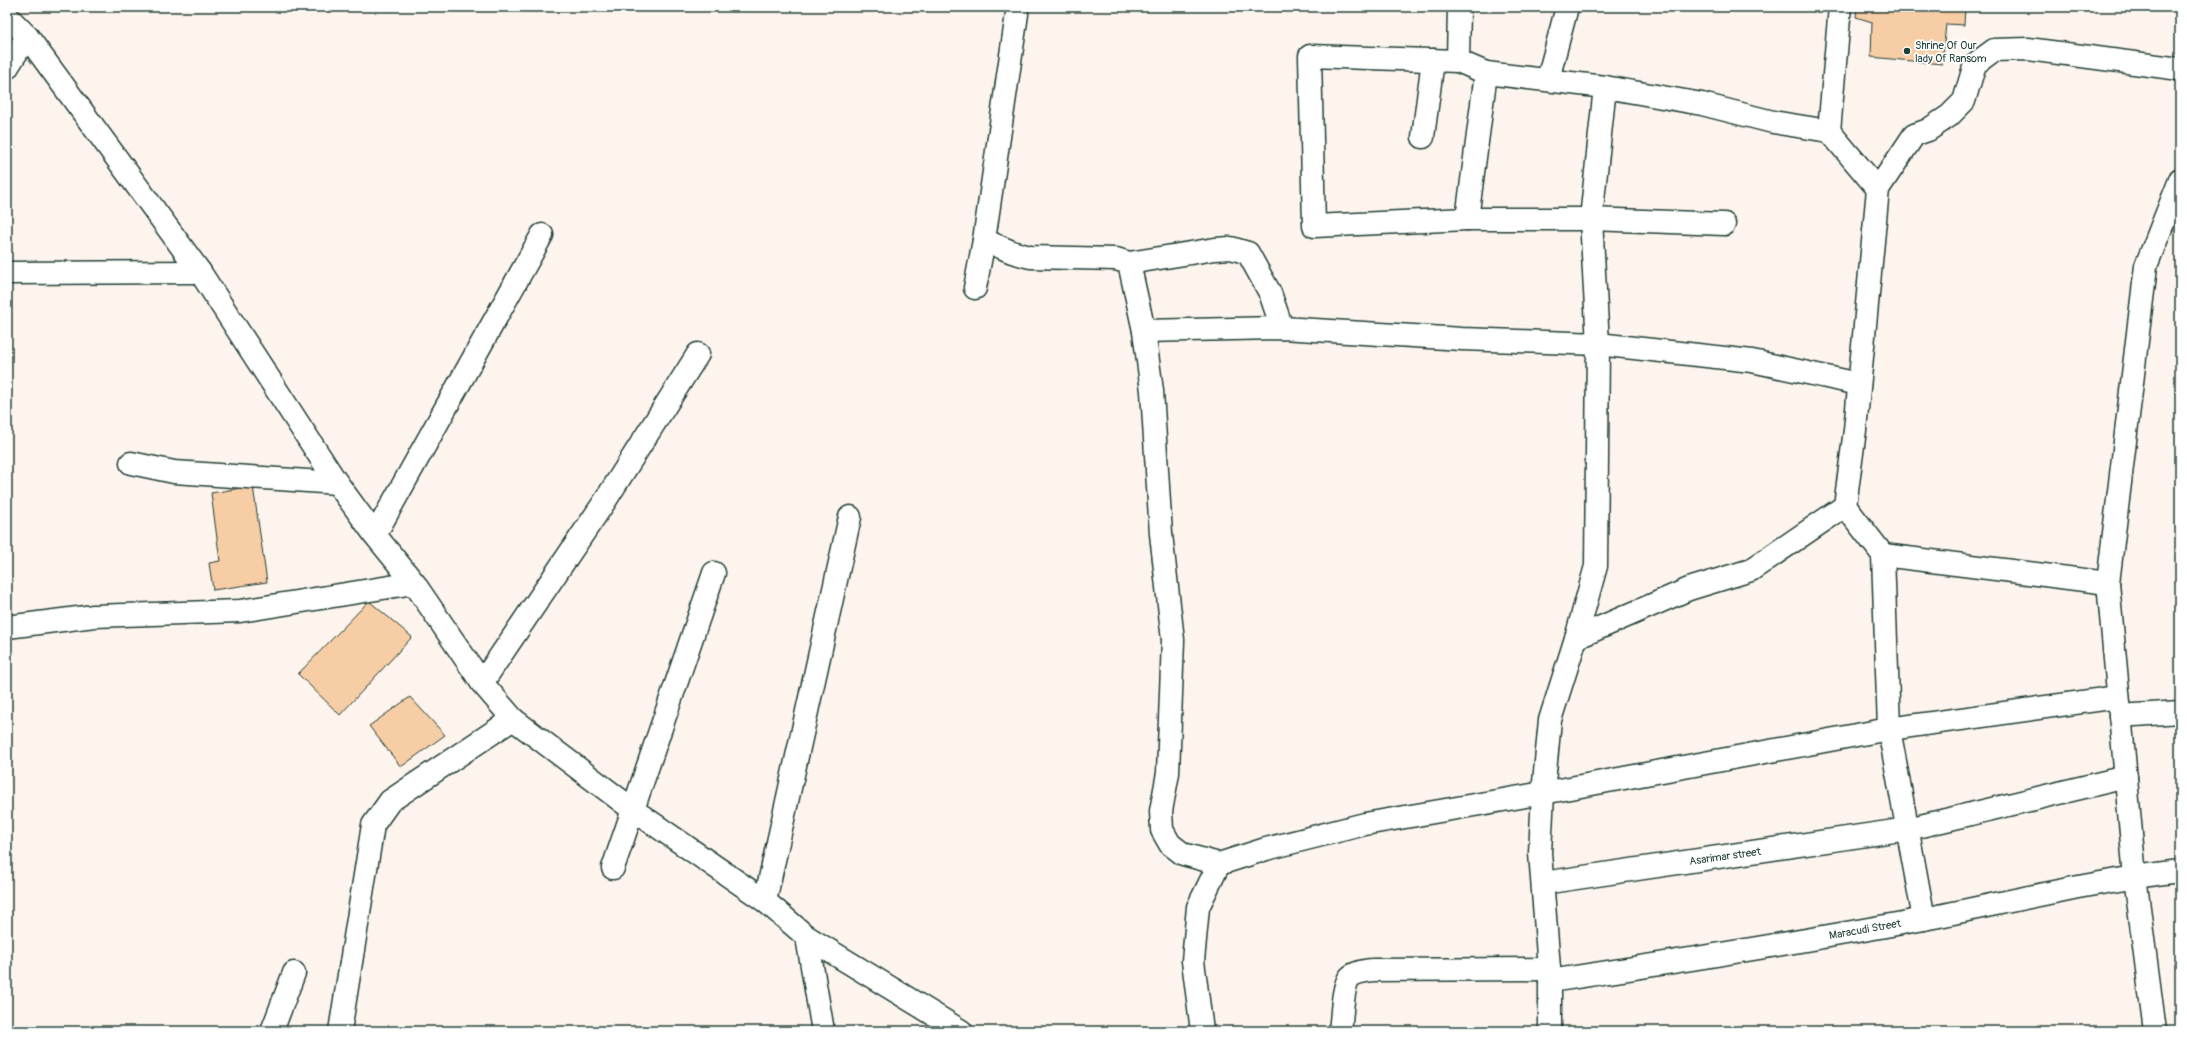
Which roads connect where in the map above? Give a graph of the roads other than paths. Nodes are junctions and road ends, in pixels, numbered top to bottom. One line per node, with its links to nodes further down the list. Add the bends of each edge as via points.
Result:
1 (1016, 7): 22 (street)
2 (1459, 7): 8 (street)
3 (1567, 7): 12 (street)
4 (1840, 7): 14 (street)
5 (7, 16): 6 (street)
6 (27, 36): 9 (street); 24 (street)
7 (1433, 60): 8 (street); 15 (street); 18 (street, via 1310,56 1314,226)
8 (1458, 61): 11 (street)
9 (7, 68)
10 (2180, 69): 17 (street, via 2028,49 1994,50 1975,64 1964,101 1949,116 1928,130 1914,135)
11 (1486, 73): 12 (street); 18 (street)
12 (1548, 79): 13 (street)
13 (1605, 87): 14 (street, via 1702,104 1773,122); 19 (street)
14 (1829, 131): 17 (street)
15 (1423, 137)
16 (2180, 180): 40 (street, via 2146,266)
17 (1878, 189): 31 (street)
18 (1467, 218): 19 (street)
19 (1591, 219): 20 (street); 29 (street)
20 (1724, 224)
21 (542, 235): 36 (street)
22 (984, 240): 23 (street, via 1030,257 1116,259); 26 (street)
23 (1129, 263): 27 (street, via 1215,249 1231,248 1248,253 1270,293); 28 (street)
24 (200, 272): 25 (street); 33 (street)
25 (7, 273)
26 (975, 288)
27 (1282, 328): 28 (street); 29 (street)
28 (1144, 330): 52 (street, via 1152,392 1161,534 1173,640 1168,773 1161,811 1162,830 1170,844 1183,854)
29 (1598, 344): 31 (street, via 1752,361); 42 (street, via 1596,566)
30 (698, 354): 43 (street, via 605,501)
31 (1859, 384): 34 (street)
32 (131, 463): 33 (street, via 174,472)
33 (337, 483): 36 (street)
34 (1846, 506): 37 (street); 42 (street, via 1751,570 1689,589)
35 (850, 518): 57 (street)
36 (375, 535): 39 (street)
37 (1883, 555): 40 (street); 47 (street)
38 (714, 573): 50 (street)
39 (414, 583): 41 (street, via 240,611 94,616); 43 (street)
40 (2108, 583): 44 (street)
41 (7, 627)
42 (1576, 638): 49 (street, via 1550,720)
43 (482, 683): 46 (street)
44 (2119, 706): 45 (street); 47 (street); 48 (street)
45 (2180, 712)
46 (513, 719): 50 (street); 64 (street, via 390,801 373,825)
47 (1889, 728): 49 (street); 51 (street)
48 (2126, 777): 51 (street, Asarimar street); 55 (street)
49 (1543, 794): 52 (street, via 1365,824 1266,849); 56 (street, via 1540,853)
50 (632, 809): 53 (street); 57 (street)
51 (1908, 829): 56 (street, Asarimar street); 58 (street)
52 (1219, 864): 66 (street, via 1198,907 1193,961)
53 (613, 868)
54 (2180, 871): 55 (street, Maracudi Street)
55 (2135, 876): 58 (street, Maracudi Street); 69 (street)
56 (1543, 883): 61 (street)
57 (766, 901): 59 (street)
58 (1924, 919): 61 (street, Maracudi Street, via 1738,952)
59 (807, 936): 62 (street); 65 (street)
60 (294, 973): 63 (street)
61 (1549, 975): 67 (street, Maracudi Street, via 1372,970 1359,973 1350,977 1346,988); 68 (street)
62 (957, 1030)
63 (272, 1031)
64 (340, 1031)
65 (823, 1031)
66 (1202, 1031)
67 (1340, 1031)
68 (1550, 1031)
69 (2155, 1031)

